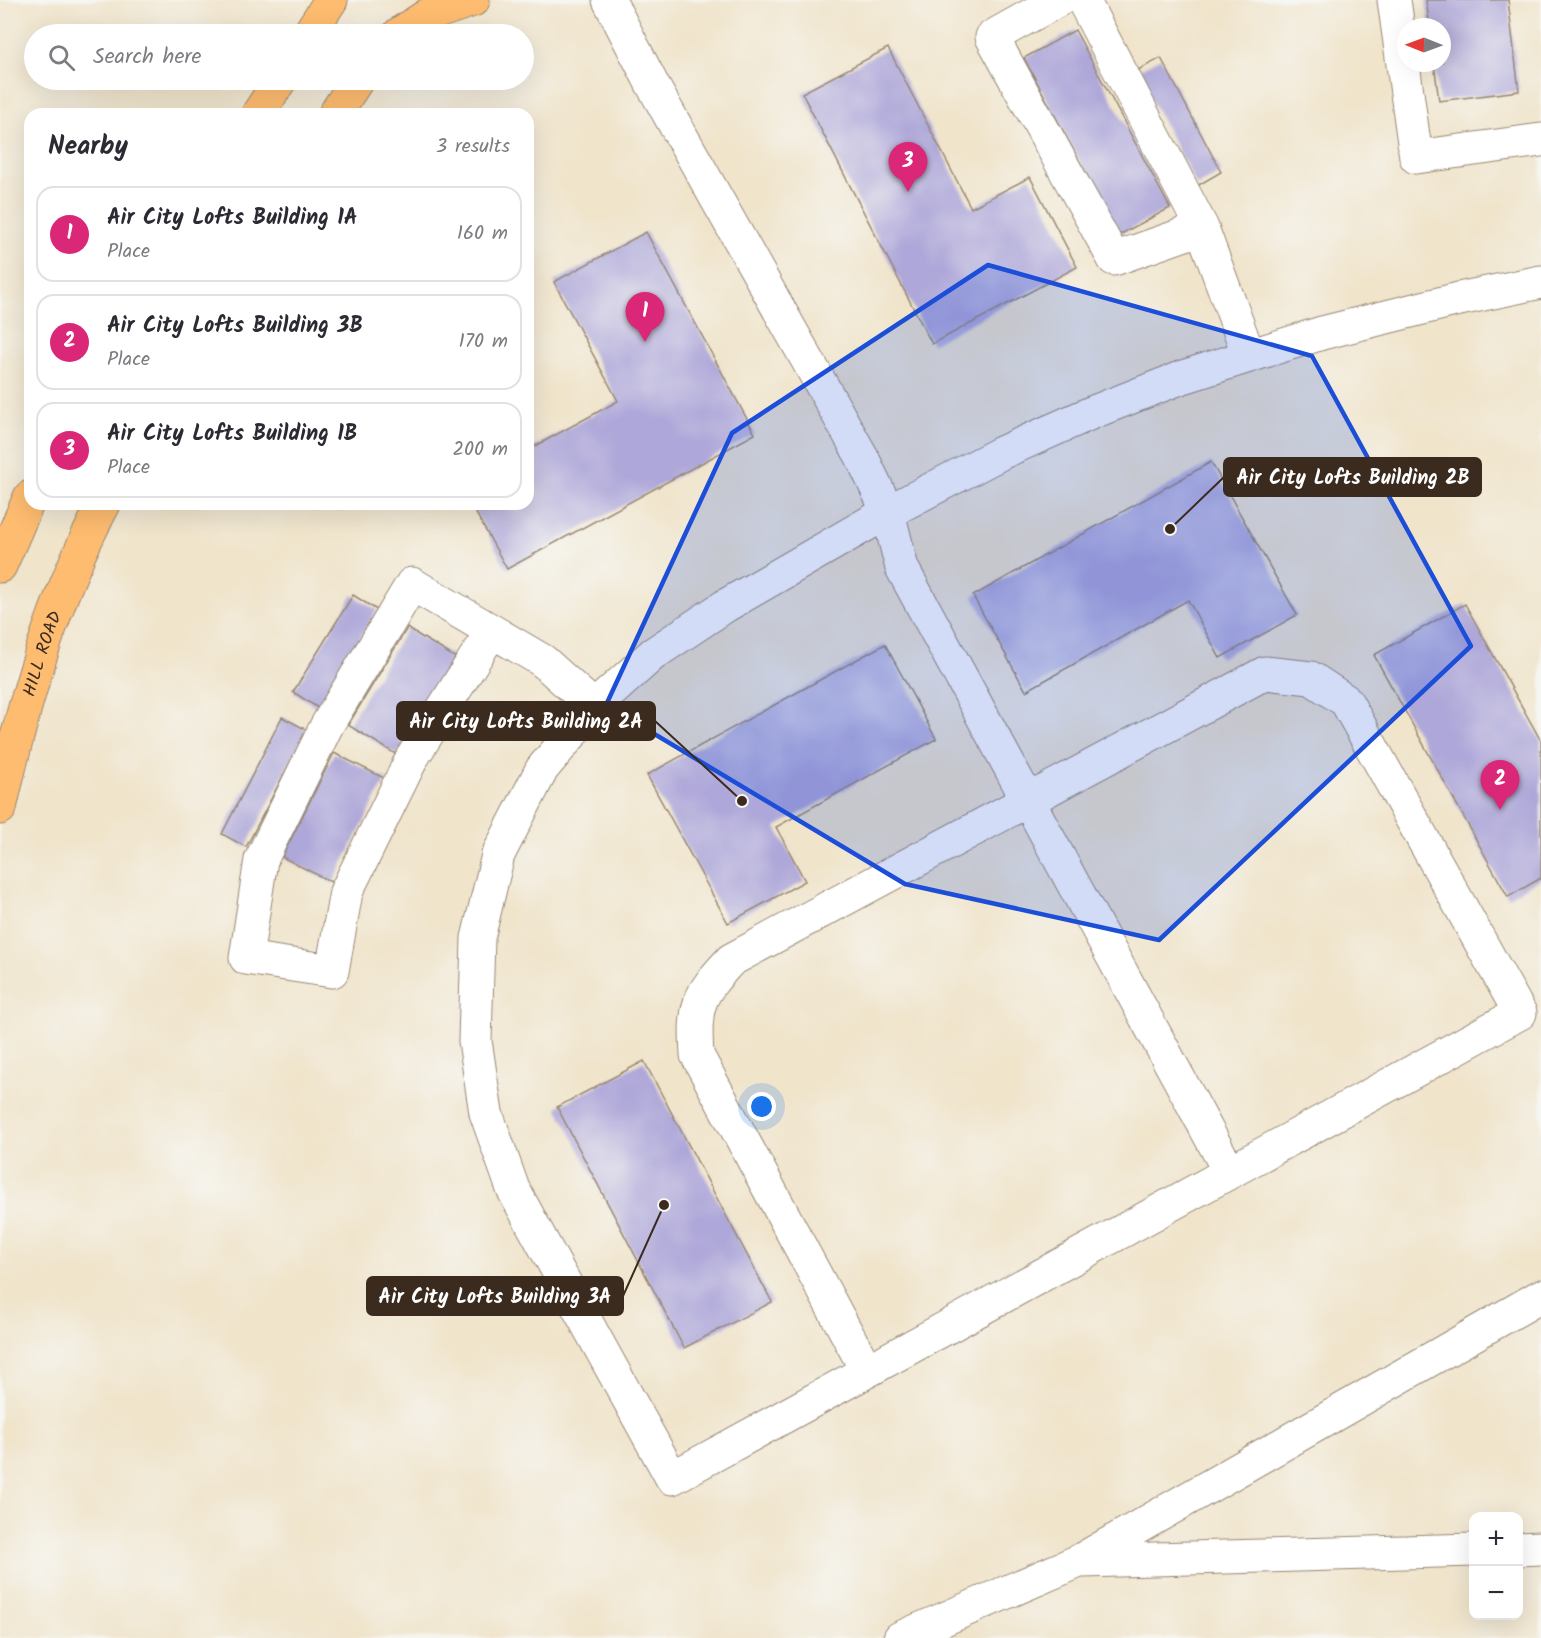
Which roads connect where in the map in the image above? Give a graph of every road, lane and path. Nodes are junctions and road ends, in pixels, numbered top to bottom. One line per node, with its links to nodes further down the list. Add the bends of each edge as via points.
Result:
1 (331, 0): 7 (main road)
2 (473, 0): 8 (main road, via 428,15)
3 (609, 0): 19 (street, via 652,84 861,455)
4 (1058, 0): 14 (street, via 992,37 1114,259)
5 (1083, 0): 14 (street)
6 (1394, 0): 13 (street, via 1416,157)
7 (315, 24)
8 (414, 24)
9 (274, 90): 11 (main road)
10 (351, 90): 12 (main road)
11 (262, 108)
12 (339, 108)
13 (1541, 140)
14 (1202, 228): 16 (street)
15 (1541, 282): 16 (street, via 1322,333)
16 (1249, 356): 19 (street, via 1091,413 1001,453)
17 (24, 510): 20 (main road)
18 (101, 510): 24 (main road, HILL ROAD, via 31,684)
19 (888, 512): 22 (street, via 725,606 653,654); 23 (street, via 902,568)
20 (0, 567)
21 (492, 631): 21 (street, via 412,584 327,725 261,860 246,958 332,972 346,892 412,758); 22 (street, via 543,661)
22 (594, 706): 27 (street, via 542,769 498,855 478,938 475,1041 486,1113 513,1189 672,1478)
23 (1027, 801): 25 (street); 25 (street, via 1265,673 1311,678 1346,701 1520,1013); 27 (street, via 731,960 705,987 694,1018 697,1055)
24 (0, 808)
25 (1229, 1171): 27 (street)
26 (1541, 1296): 31 (street)
27 (866, 1369)
28 (1541, 1548): 29 (street)
29 (1523, 1549)
30 (1469, 1550): 31 (street)
31 (1079, 1561): 32 (street)
32 (900, 1638)

